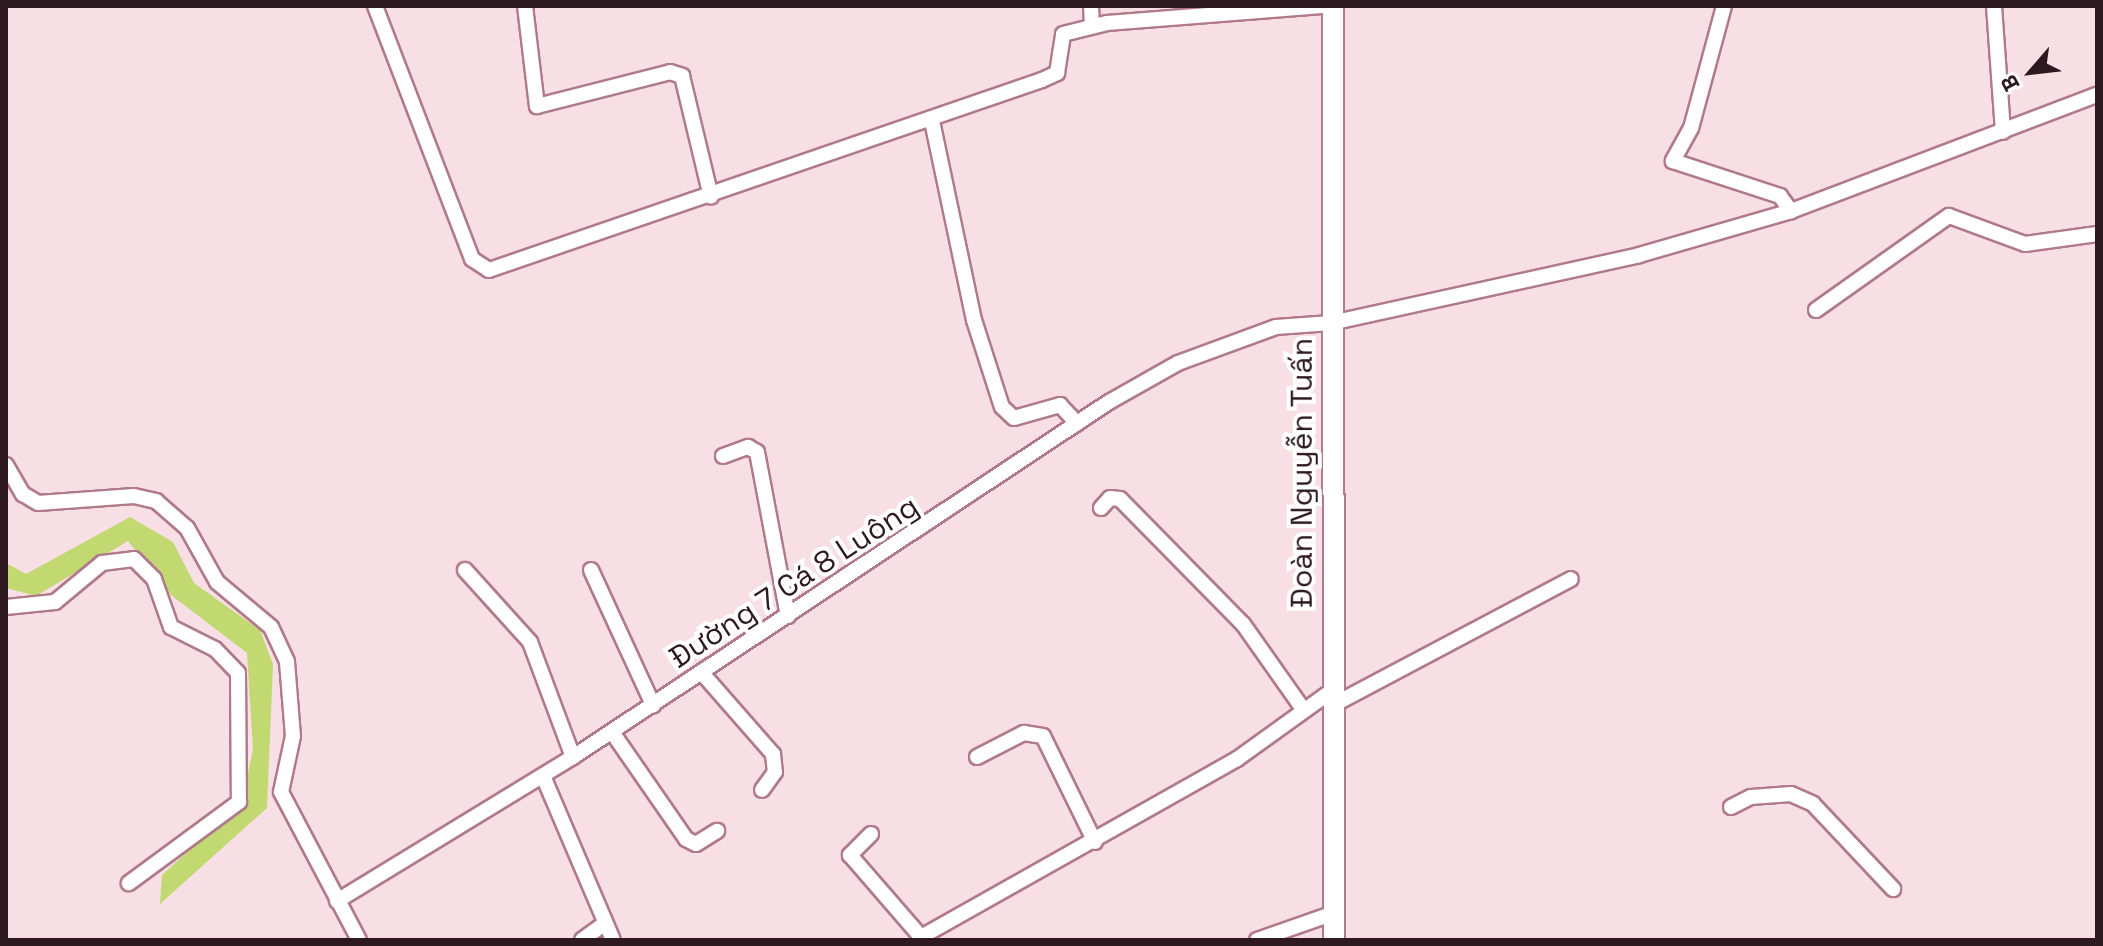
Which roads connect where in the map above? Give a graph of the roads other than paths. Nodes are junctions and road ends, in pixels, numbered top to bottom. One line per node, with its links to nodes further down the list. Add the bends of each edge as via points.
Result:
1 (375, 6): 12 (street, via 425,145 481,268)
2 (525, 6): 12 (street, via 537,106 670,72 682,76)
3 (1091, 6): 8 (street)
4 (1322, 6): 8 (street)
5 (1333, 6): 16 (main road, Đoàn Nguyễn Tuấn)
6 (1724, 6): 13 (street, via 1691,128 1673,161 1780,196)
7 (1994, 6): 11 (street)
8 (1092, 26): 10 (street, via 1063,34 1057,73)
9 (2097, 95): 11 (street, Đường 7 Cá 8 Luông)
10 (932, 121): 12 (street); 17 (street, via 974,320 1002,407 1014,418 1060,405)
11 (2003, 132): 13 (street, Đường 7 Cá 8 Luông)
12 (711, 197)
13 (1791, 211): 16 (street, Đường 7 Cá 8 Luông, via 1639,255)
14 (2097, 234): 15 (street, via 2025,244 1949,216)
15 (1816, 310)
16 (1331, 323): 17 (street, Đường 7 Cá 8 Luông, via 1231,341); 27 (main road, Đoàn Nguyễn Tuấn)
17 (1077, 423): 25 (street, Đường 7 Cá 8 Luông)
18 (723, 456): 25 (street, via 748,447 757,452)
19 (6, 465): 41 (street, via 23,494 38,503 156,501 187,528 217,582 271,627 287,662 293,736 281,792)
20 (1101, 508): 29 (street, via 1110,498 1120,499 1243,624)
21 (465, 570): 31 (street, via 530,642)
22 (591, 570): 28 (street)
23 (1571, 579): 27 (street)
24 (6, 607): 39 (street, via 55,602 102,563 134,559 154,579 171,627 215,649 238,673 239,802)
25 (788, 616): 26 (street, Đường 7 Cá 8 Luông)
26 (702, 673): 28 (street, Đường 7 Cá 8 Luông); 34 (street, via 773,754 775,772)
27 (1333, 698): 29 (street); 42 (main road, Đoàn Nguyễn Tuấn)
28 (653, 705): 30 (street, Đường 7 Cá 8 Luông)
29 (1303, 709): 38 (street, via 1237,759)
30 (612, 732): 31 (street, Đường 7 Cá 8 Luông); 36 (street, via 686,839 696,844)
31 (573, 757): 33 (street, Đường 7 Cá 8 Luông)
32 (977, 757): 38 (street, via 1024,733 1043,736)
33 (543, 776): 41 (street, Đường 7 Cá 8 Luông); 43 (street)
34 (762, 790)
35 (1731, 807): 40 (street, via 1751,797 1791,794 1813,804)
36 (717, 831)
37 (871, 834): 38 (street, via 850,855 921,937)
38 (1095, 842)
39 (129, 883)
40 (1893, 889)
41 (337, 901): 44 (street)
42 (1334, 913): 47 (street); 48 (main road, Đoàn Nguyễn Tuấn)
43 (605, 923): 45 (street); 46 (street)
44 (359, 940)
45 (582, 940)
46 (613, 940)
47 (1257, 940)
48 (1334, 940)

